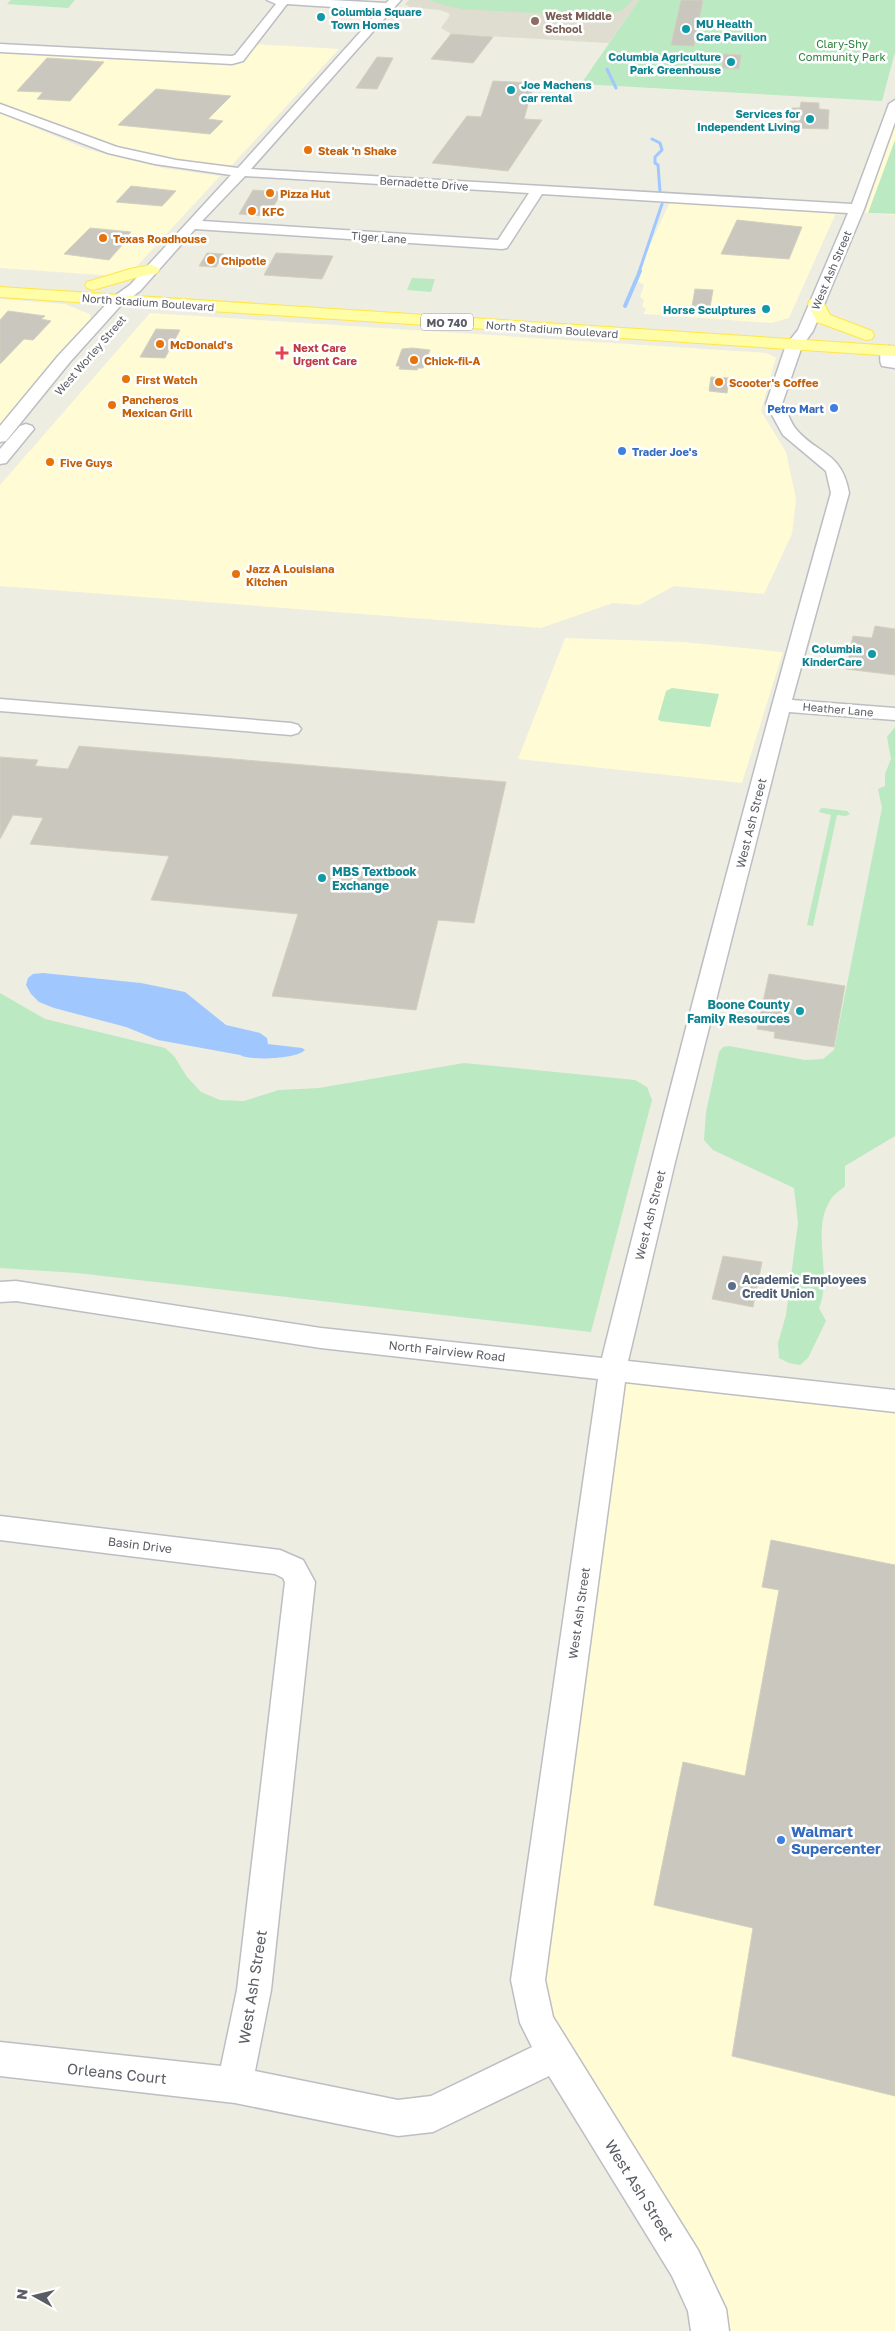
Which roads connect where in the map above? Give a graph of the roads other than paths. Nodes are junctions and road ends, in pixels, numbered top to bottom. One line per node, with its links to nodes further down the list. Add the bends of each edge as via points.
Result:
1 (273, 0): 2 (street)
2 (284, 1): 3 (street); 4 (street, via 239,58 232,60)
3 (391, 4): 7 (street, West Worley Street)
4 (0, 48)
5 (894, 106): 9 (street, West Ash Street)
6 (0, 108): 7 (street, Bernadette Drive, via 72,137 128,154)
7 (241, 172): 8 (street, Bernadette Drive); 10 (street, West Worley Street)
8 (538, 190): 9 (street, Bernadette Drive); 10 (street, Tiger Lane, via 502,245)
9 (857, 209): 19 (street, West Ash Street)
10 (191, 225): 11 (street, West Worley Street); 14 (street, West Worley Street, via 185,245)
11 (151, 270): 13 (main road); 16 (street, West Worley Street)
12 (0, 279): 13 (main road, North Stadium Boulevard / MO 740)
13 (93, 285): 16 (main road, North Stadium Boulevard / MO 740)
14 (152, 289): 16 (main road, North Stadium Boulevard / MO 740); 22 (main road, North Stadium Boulevard / MO 740)
15 (0, 292): 17 (main road, North Stadium Boulevard / MO 740)
16 (135, 294): 18 (main road, North Stadium Boulevard / MO 740); 20 (street, West Worley Street); 22 (main road, North Stadium Boulevard / MO 740)
17 (63, 296): 18 (main road, North Stadium Boulevard / MO 740); 20 (main road, via 92,310)
18 (118, 300): 20 (street, West Worley Street)
19 (816, 304): 21 (main road, via 824,318); 22 (street, West Ash Street)
20 (106, 324): 25 (street, West Worley Street, via 64,359)
21 (866, 335): 22 (main road, North Stadium Boulevard / MO 740); 23 (main road, North Stadium Boulevard / MO 740)
22 (802, 340): 23 (main road, North Stadium Boulevard / MO 740); 28 (street, West Ash Street, via 794,384 784,405 778,409 790,432 827,460 839,482 840,492)
23 (894, 350)
24 (34, 419): 26 (street)
25 (0, 437)
26 (0, 459)
27 (0, 705): 30 (street)
28 (781, 705): 29 (street, Heather Lane); 32 (street, West Ash Street)
29 (895, 714)
30 (291, 729)
31 (0, 1292): 32 (street, North Fairview Road, via 16,1291 321,1338)
32 (613, 1369): 33 (street, North Fairview Road); 36 (street, West Ash Street, via 528,1980 537,2023)
33 (895, 1401)
34 (0, 1528): 35 (street, Basin Drive)
35 (280, 1562): 38 (street, West Ash Street, via 293,1569 300,1582 254,1990)
36 (556, 2054): 38 (street, via 433,2114 398,2118); 39 (street, West Ash Street, via 685,2263 707,2308)
37 (0, 2059): 38 (street, Orleans Court)
38 (235, 2085)
39 (710, 2331)

